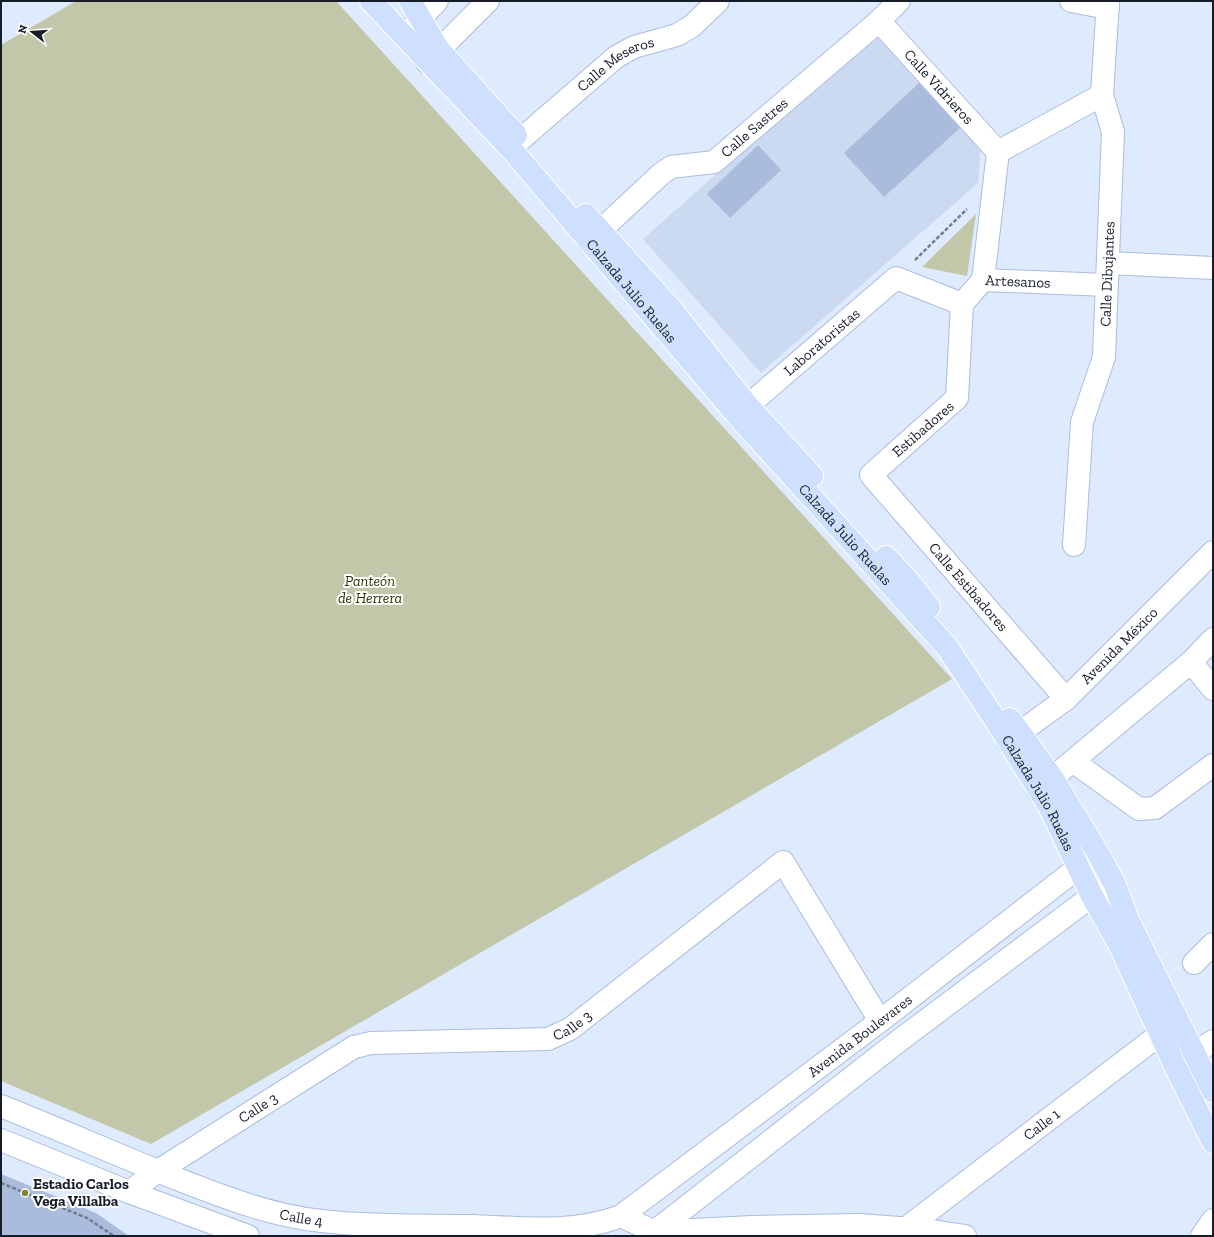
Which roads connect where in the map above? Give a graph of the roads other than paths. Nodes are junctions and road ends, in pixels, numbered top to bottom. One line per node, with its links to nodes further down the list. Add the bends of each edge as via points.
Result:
1 (371, 1): 11 (main road, Calzada Julio Ruelas)
2 (410, 1): 9 (main road, Calzada Julio Ruelas)
3 (437, 1): 9 (street)
4 (488, 1): 12 (street)
5 (718, 1): 14 (street, Calle Meseros, via 692,26 677,35 634,47 616,57)
6 (900, 1): 10 (street, Calle Sastres)
7 (1071, 1): 8 (street)
8 (1108, 4): 13 (street, Calle Dibujantes)
9 (420, 20): 11 (street); 12 (main road, Calzada Julio Ruelas)
10 (879, 22): 15 (street, Calle Vidrieros); 16 (street, Calle Sastres, via 714,162 671,167)
11 (404, 36): 12 (main road, Calzada Julio Ruelas)
12 (433, 56): 14 (main road, Calzada Julio Ruelas)
13 (1102, 95): 15 (street); 17 (street, Calle Dibujantes, via 1113,132)
14 (516, 145): 16 (main road, Calzada Julio Ruelas)
15 (998, 152): 19 (street)
16 (594, 236): 22 (main road, Calzada Julio Ruelas)
17 (1108, 263): 18 (street); 20 (street, Calle Dibujantes)
18 (1213, 268)
19 (983, 280): 20 (street, Artesanos); 21 (street, Artesanos)
20 (1106, 285): 24 (street, Calle Dibujantes, via 1104,357 1082,422)
21 (962, 304): 22 (street, Laboratoristas, via 896,278); 23 (street, Estibadores, via 957,398)
22 (742, 410): 30 (main road, Calzada Julio Ruelas, via 947,647)
23 (871, 475): 29 (street, Calle Estibadores)
24 (1074, 545)
25 (1213, 552): 29 (street, Avenida México)
26 (1213, 639): 27 (street)
27 (1191, 662): 28 (street); 31 (street)
28 (1213, 689)
29 (1066, 699): 30 (street, Avenida México)
30 (1014, 737): 33 (main road, Calzada Julio Ruelas)
31 (1074, 762): 32 (street, via 1139,809 1154,808); 33 (street)
32 (1213, 765)
33 (1046, 784): 34 (main road, Calzada Julio Ruelas); 35 (main road, Calzada Julio Ruelas)
34 (1099, 855): 35 (street, Avenida Boulevares); 36 (main road, Calzada Julio Ruelas)
35 (1079, 867): 37 (main road, Calzada Julio Ruelas); 41 (street, Avenida Boulevares)
36 (1114, 885): 37 (street, Avenida Boulevares); 40 (main road, Calzada Julio Ruelas, via 1128,920)
37 (1092, 896): 42 (main road, Calzada Julio Ruelas, via 1119,944); 57 (street, Avenida Boulevares, via 900,1040)
38 (1213, 944): 39 (street)
39 (1194, 962)
40 (1178, 1020): 42 (street, Calle 1); 44 (main road, Calzada Julio Ruelas)
41 (880, 1021): 50 (street, Calle 3, via 783,862 570,1030 548,1039 371,1043 354,1047); 52 (street, Avenida Boulevares)
42 (1160, 1033): 45 (main road, Calzada Julio Ruelas); 54 (street, Calle 1)
43 (1213, 1041): 44 (street)
44 (1194, 1053): 45 (street); 46 (main road, Calzada Julio Ruelas)
45 (1175, 1066): 49 (main road, Calzada Julio Ruelas)
46 (1212, 1089)
47 (1, 1106): 50 (street, Calle 4)
48 (1, 1140): 51 (street)
49 (1213, 1142)
50 (158, 1171): 51 (street); 55 (street, Calle 4, via 244,1205 322,1221)
51 (129, 1192): 58 (street)
52 (621, 1216): 56 (street, Calle 4, via 602,1223 568,1228); 57 (street)
53 (1213, 1220): 60 (street)
54 (905, 1229): 57 (street, via 859,1225 752,1227); 59 (street)
55 (413, 1231): 56 (street, Calle 4)
56 (439, 1231)
57 (652, 1234)
58 (248, 1236)
59 (965, 1236)
60 (1202, 1236)

